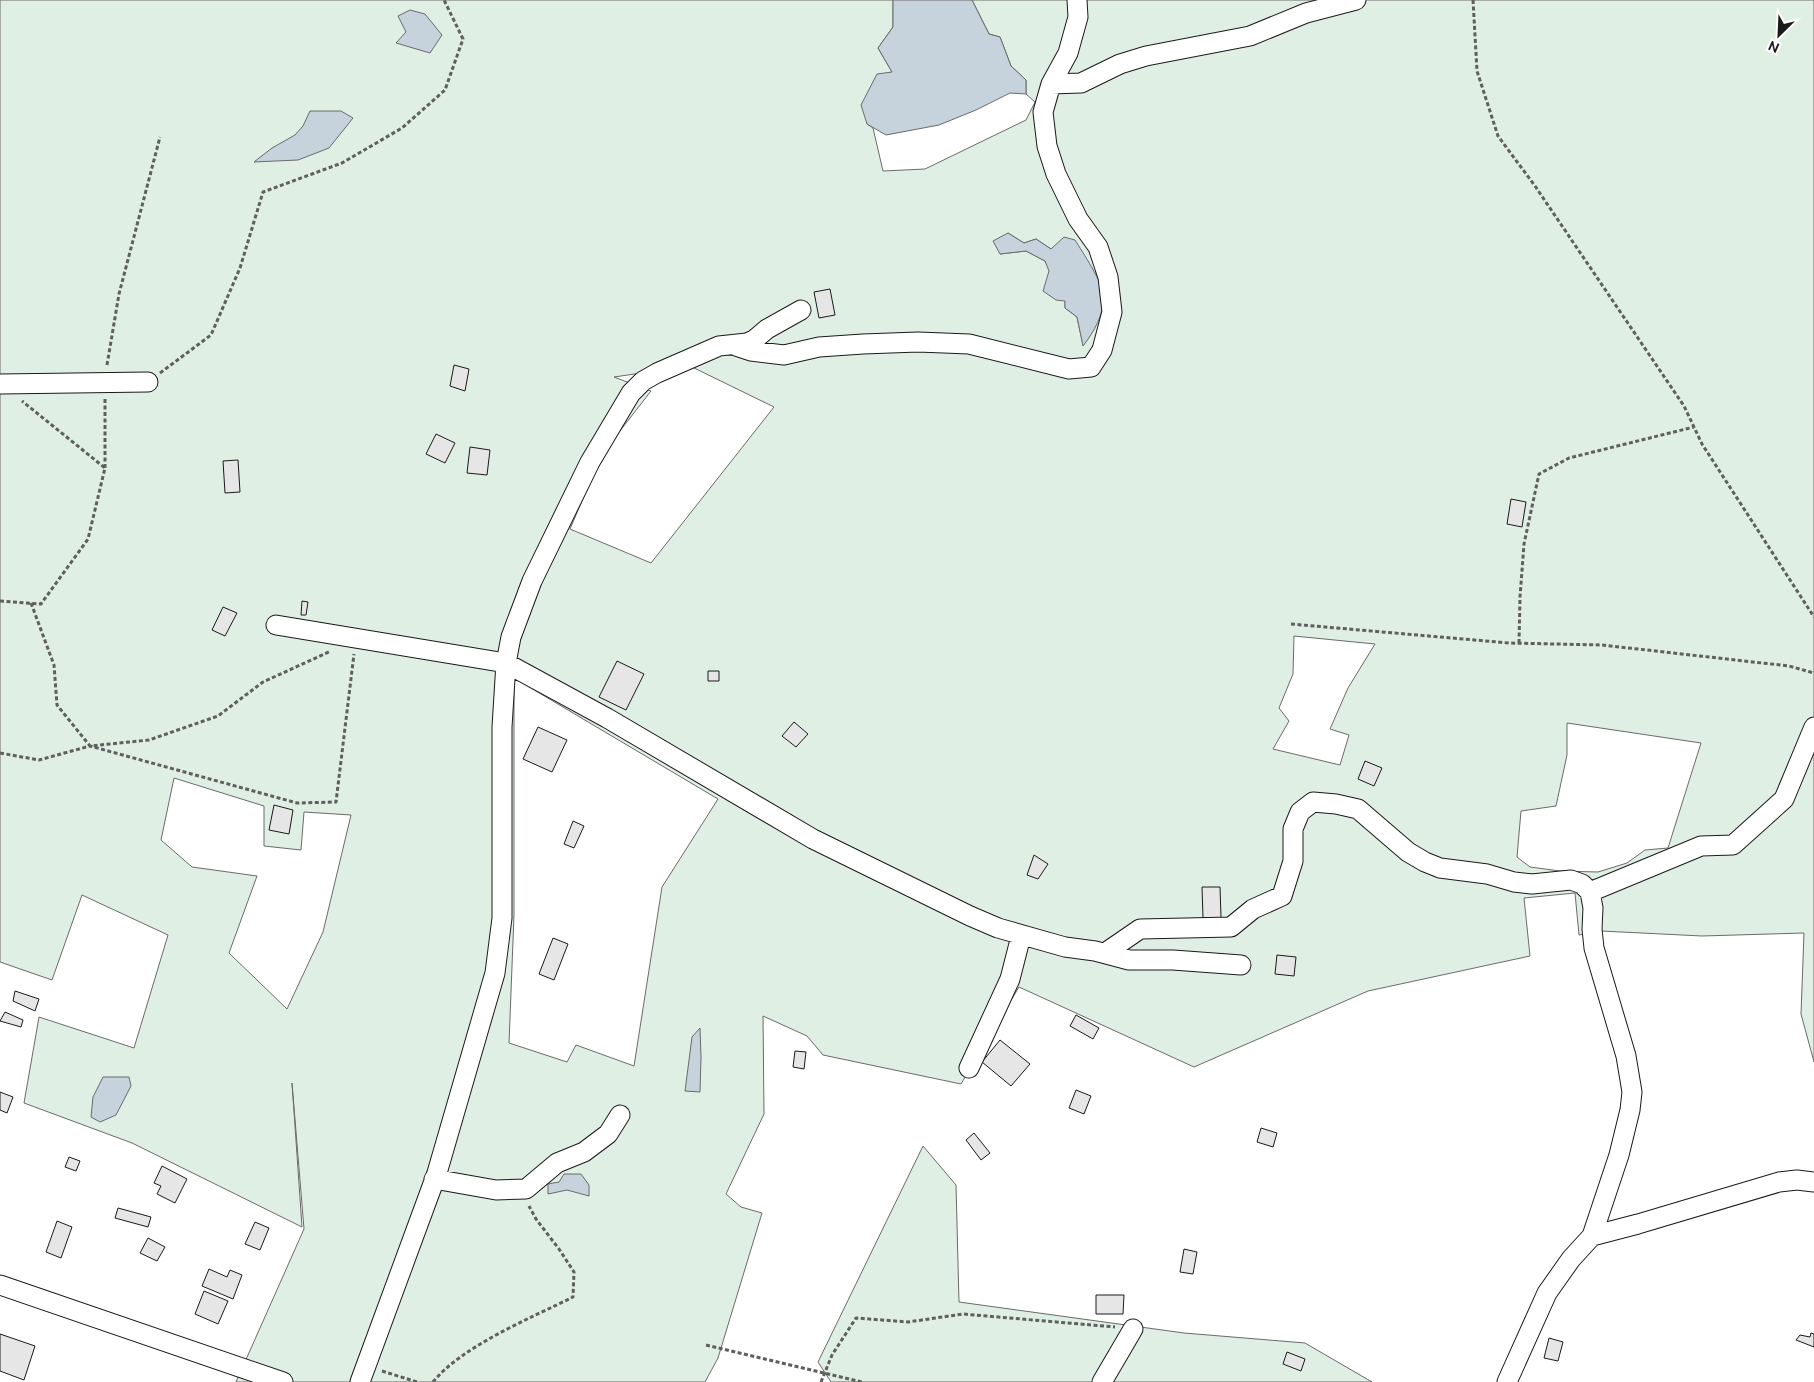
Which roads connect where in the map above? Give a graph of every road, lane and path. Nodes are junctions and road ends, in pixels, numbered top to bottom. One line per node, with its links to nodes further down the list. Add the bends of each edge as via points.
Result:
1 (444, 0): 10 (path, via 463,39 445,90 402,128 342,163 263,192 240,268 212,335)
2 (1077, 0): 5 (street, via 1078,17 1068,53)
3 (1356, 0): 5 (street, via 1306,14 1250,36 1146,56 1120,64 1081,83)
4 (1473, 0): 12 (path, via 1477,70 1498,136 1684,406)
5 (1051, 84): 8 (street, via 1043,112 1047,146 1068,201 1098,247 1108,277 1112,312 1102,350 1090,367 1069,369 968,344 863,344 819,347 784,355)
6 (160, 137): 9 (path, via 119,294)
7 (801, 310): 8 (street, via 754,340)
8 (732, 345): 21 (street, via 719,346 657,373 631,393 590,462 532,581)
9 (105, 382): 10 (street); 11 (street); 13 (path)
10 (148, 382)
11 (1, 384): 13 (path)
12 (1694, 427): 16 (path); 20 (path, via 1569,458 1539,474 1524,544)
13 (105, 468): 15 (path, via 88,539 41,604)
14 (0, 601): 15 (path)
15 (31, 603): 24 (path, via 54,666 57,705)
16 (1814, 617)
17 (1291, 624): 20 (path)
18 (276, 625): 19 (street)
19 (356, 638): 21 (street); 24 (path, via 263,682 218,716 150,740); 24 (path, via 336,802 297,804)
20 (1519, 643): 22 (path, via 1602,645 1789,666)
21 (506, 663): 27 (street, via 608,718 813,839 970,916); 32 (street, via 502,745 502,918 495,973)
22 (1814, 673)
23 (1814, 727): 26 (street, via 1784,799 1733,845 1701,846)
24 (90, 746): 25 (path, via 39,760)
25 (0, 753)
26 (1590, 892): 28 (street, via 1571,880 1523,883 1440,868 1408,852 1358,809 1312,802 1300,812 1293,829 1293,861 1282,896 1253,910 1231,927 1140,930); 35 (street, via 1594,948 1626,1056 1632,1092 1626,1132)
27 (1021, 936): 28 (street, via 1065,948); 30 (street, via 1010,979)
28 (1105, 953): 29 (street, via 1129,960)
29 (1241, 965)
30 (969, 1068)
31 (620, 1115): 34 (street, via 608,1134 584,1152 557,1163 526,1190)
32 (434, 1179): 34 (street, via 496,1190); 40 (street)
33 (1814, 1182): 35 (street, via 1779,1182)
34 (520, 1190): 43 (path, via 536,1219 574,1272 573,1297 488,1340 444,1369)
35 (1592, 1236): 47 (street, via 1547,1293)
36 (0, 1285): 41 (street)
37 (1133, 1329): 39 (path, via 963,1314 908,1322 856,1318 832,1354); 46 (street)
38 (706, 1345): 39 (path)
39 (825, 1372): 44 (path); 45 (path)
40 (363, 1374): 42 (path)
41 (283, 1382)
42 (417, 1382)
43 (434, 1382)
44 (820, 1382)
45 (862, 1382)
46 (1102, 1382)
47 (1507, 1382)

